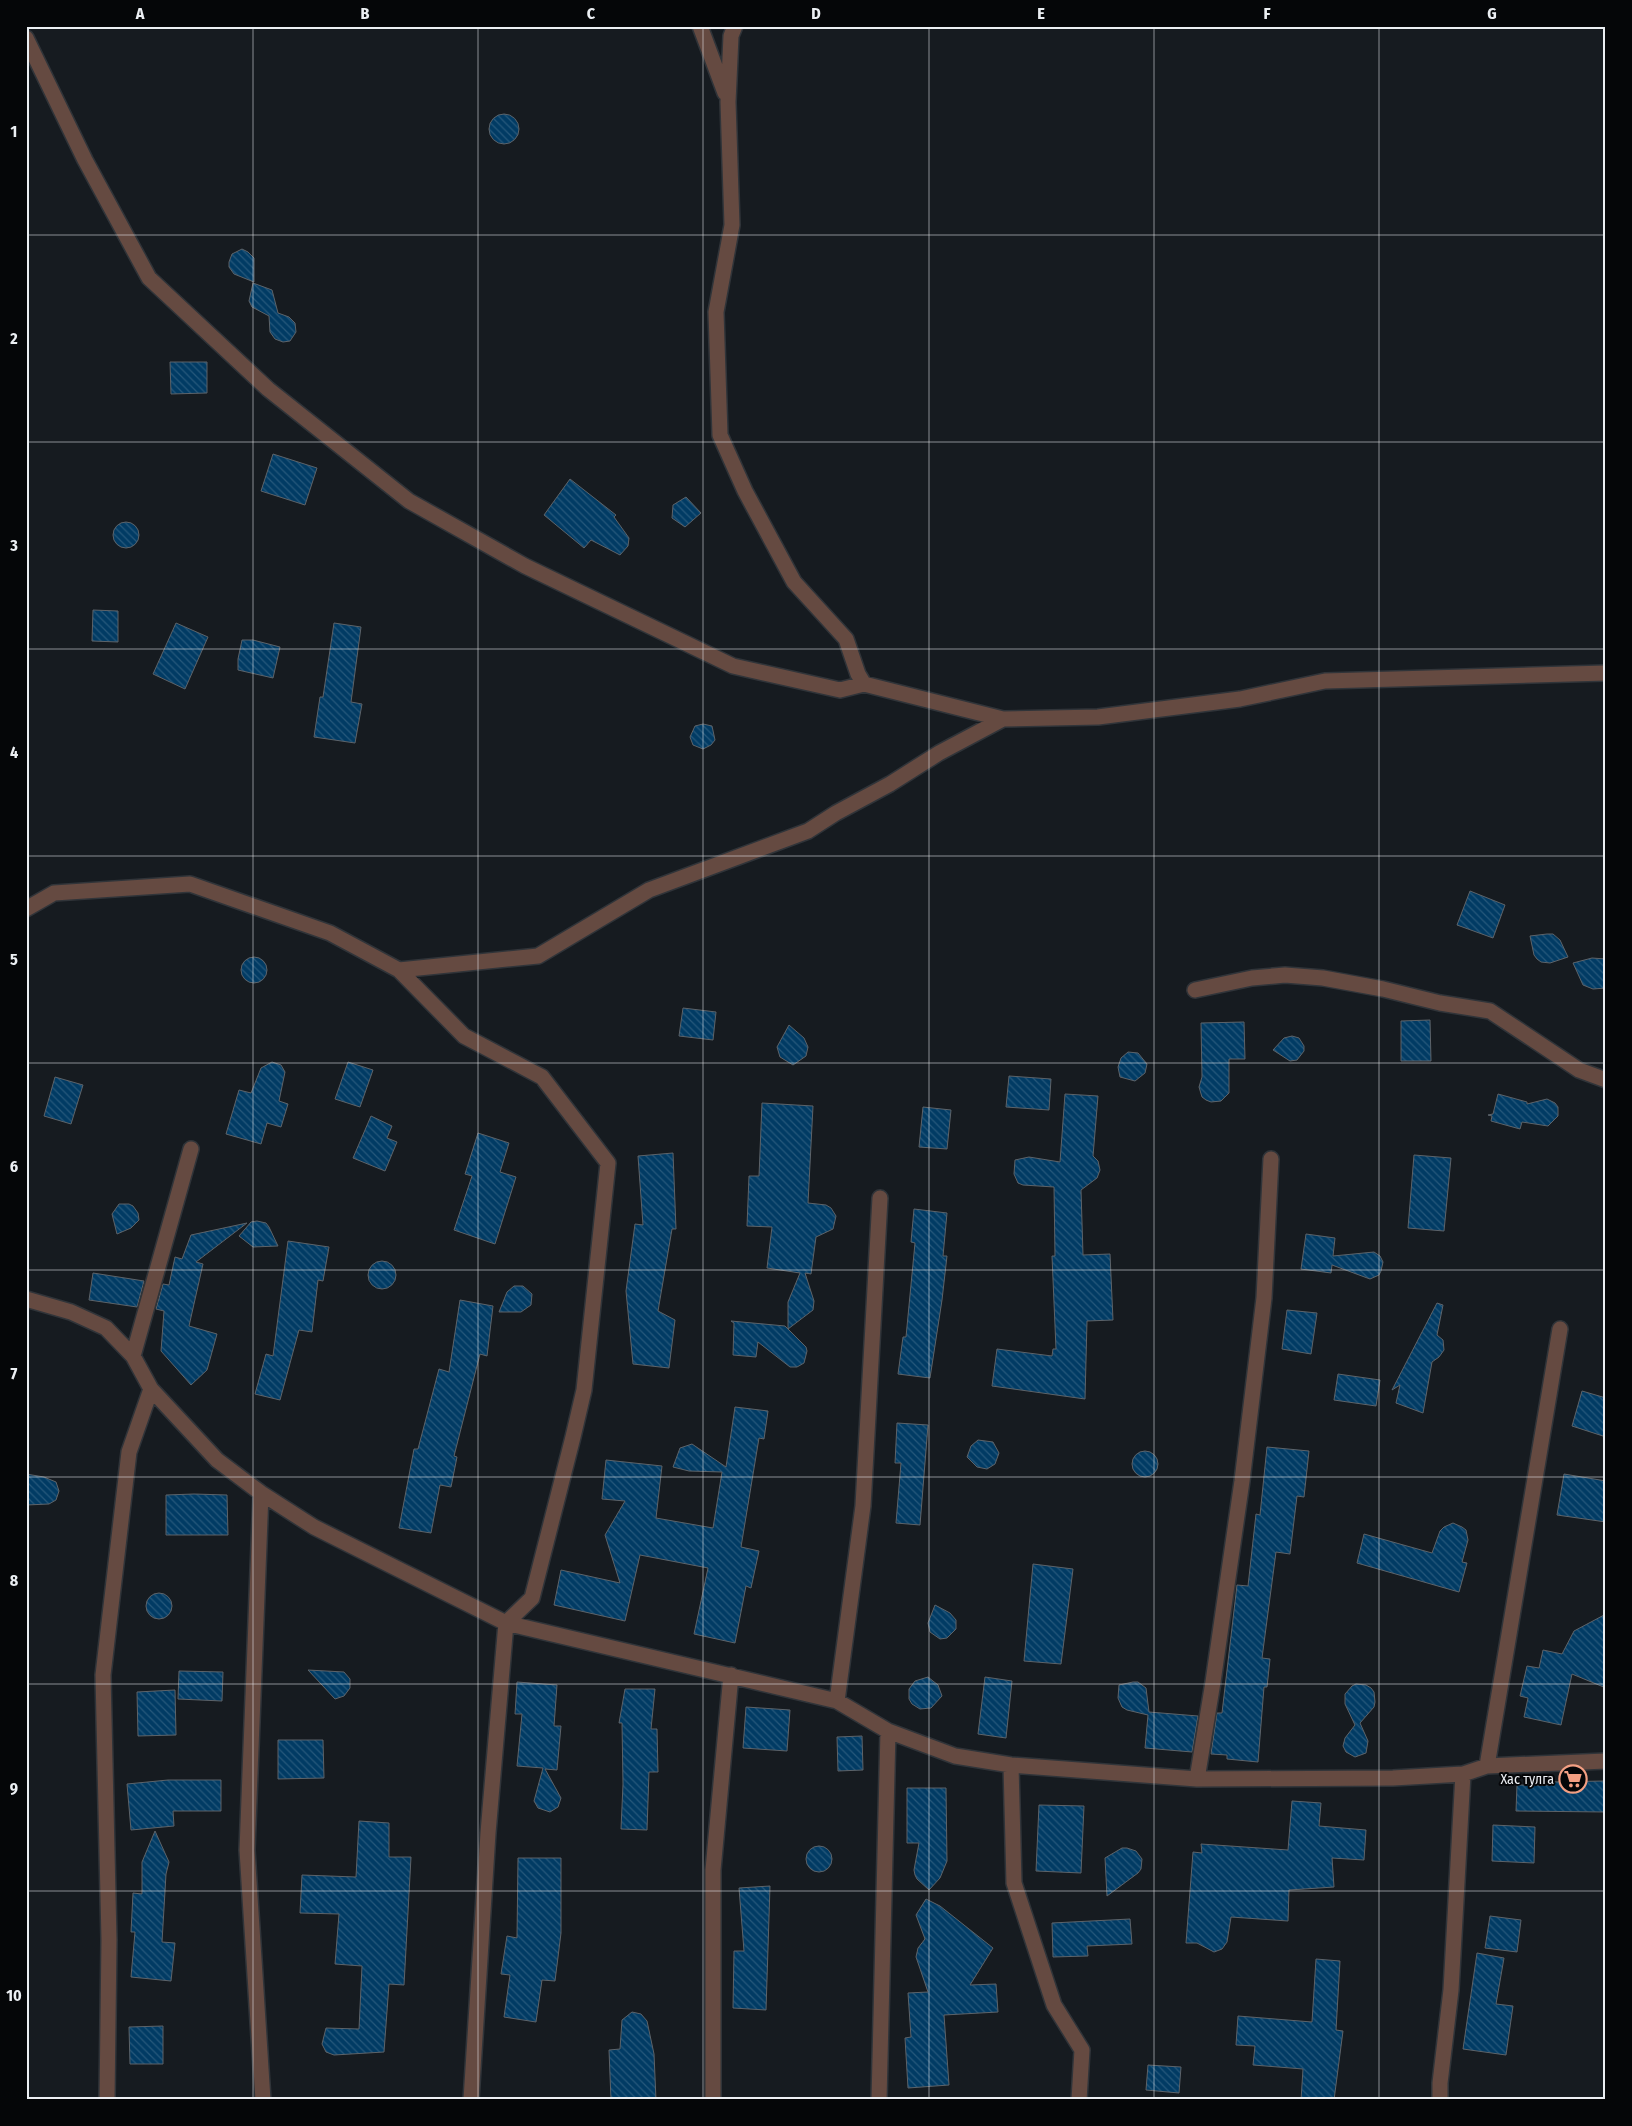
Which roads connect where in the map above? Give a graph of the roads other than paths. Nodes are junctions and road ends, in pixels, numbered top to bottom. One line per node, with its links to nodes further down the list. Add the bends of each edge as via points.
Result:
1 (700, 26): 4 (street)
2 (735, 26): 4 (street, via 731,36)
3 (26, 38): 6 (street, via 85,160 149,278 268,388 409,501 525,566 733,666 840,690)
4 (728, 102): 6 (street, via 732,225 716,312 720,435 794,582 846,639)
5 (1606, 673): 7 (street, via 1326,681 1240,699 1098,717)
6 (864, 684): 7 (street)
7 (1003, 719): 9 (street, via 808,831 650,890 538,956)
8 (26, 909): 9 (street, via 54,893 190,884 330,933)
9 (399, 970): 20 (street, via 464,1036 542,1077 608,1163 584,1390 574,1438 532,1598)
10 (1195, 990): 11 (street, via 1284,975 1323,978 1490,1011 1578,1070)
11 (1606, 1080)
12 (191, 1149): 17 (street)
13 (1271, 1159): 28 (street, via 1263,1308)
14 (880, 1198): 22 (street, via 863,1506)
15 (26, 1299): 17 (street, via 71,1312 106,1328)
16 (1560, 1329): 26 (street)
17 (133, 1356): 18 (street)
18 (151, 1389): 19 (street, via 217,1460); 29 (street, via 129,1452 103,1675 109,1940)
19 (261, 1493): 20 (street, via 314,1527); 30 (street, via 247,1850)
20 (506, 1623): 21 (street); 31 (street, via 488,1833)
21 (731, 1676): 22 (street); 32 (street, via 714,1870)
22 (838, 1701): 23 (street)
23 (888, 1731): 25 (street, via 955,1756); 33 (street)
24 (1606, 1761): 26 (street)
25 (1011, 1765): 28 (street); 34 (street, via 1014,1883 1054,2005 1082,2050)
26 (1487, 1766): 27 (street)
27 (1463, 1774): 28 (street, via 1393,1778); 35 (street, via 1451,1980)
28 (1197, 1779)
29 (107, 2100)
30 (263, 2100)
31 (471, 2100)
32 (713, 2100)
33 (879, 2100)
34 (1079, 2100)
35 (1440, 2100)

